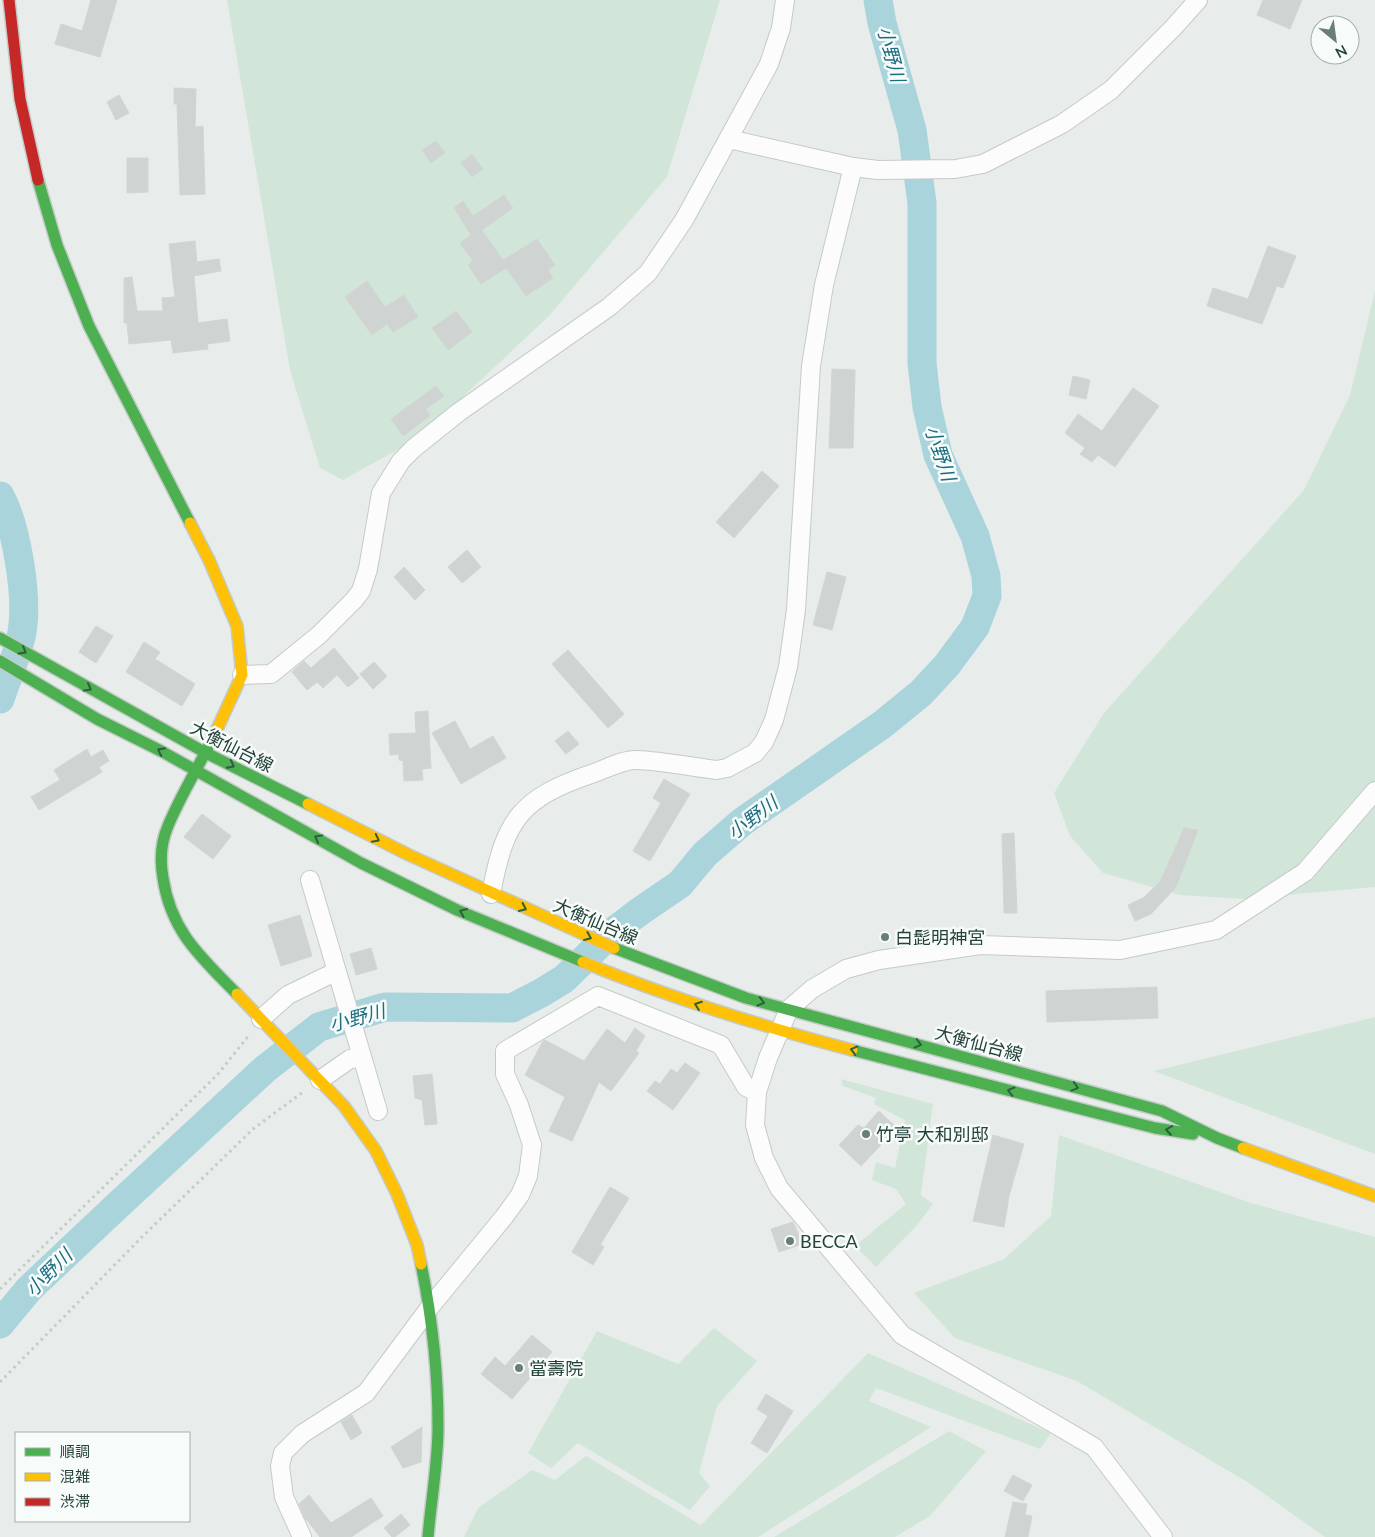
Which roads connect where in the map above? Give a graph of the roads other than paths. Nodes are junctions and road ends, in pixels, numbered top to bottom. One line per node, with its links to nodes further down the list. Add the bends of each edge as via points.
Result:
1 (9, 0): 8 (main road, via 20,99 33,164 57,245 89,326 227,601 237,626)
2 (785, 0): 4 (street, via 775,52)
3 (1198, 0): 5 (street, via 1111,90 1062,124 995,160 972,167 941,170)
4 (730, 139): 5 (street); 8 (street, via 684,220 648,273 609,307 431,432 401,461 381,493 368,569 360,591 341,615 271,674)
5 (853, 167): 13 (street, via 824,285 812,366 796,610 788,668 774,720 764,742 755,753 727,768 717,770 635,759 571,781 534,801 514,820 496,866)
6 (0, 638): 9 (main road, 大衡仙台線, one-way to 9)
7 (0, 661): 10 (main road, 大衡仙台線, one-way to 7, via 97,719)
8 (242, 675): 9 (main road)
9 (206, 753): 10 (main road); 13 (main road, 大衡仙台線, one-way to 13)
10 (197, 770): 16 (main road, via 167,827 160,859 165,893 174,921 196,952); 17 (main road, 大衡仙台線, one-way to 10, via 598,968 457,910 361,863)
11 (1375, 791): 15 (street, via 1305,872 1216,930 1120,950 980,945 878,960 840,973 812,989)
12 (310, 880): 14 (street)
13 (491, 894): 15 (main road, 大衡仙台線, one-way to 15, via 617,950 746,998)
14 (338, 978): 16 (street, via 288,995); 18 (street)
15 (789, 1009): 17 (street); 22 (main road, 大衡仙台線, one-way to 22, via 1162,1111)
16 (265, 1024): 19 (main road)
17 (780, 1031): 20 (street); 22 (main road, 大衡仙台線, one-way to 17, via 1155,1128)
18 (359, 1049): 19 (street, via 350,1059); 21 (street)
19 (316, 1075): 24 (main road, via 344,1106 376,1151 417,1245)
20 (758, 1092): 24 (street, via 746,1087 721,1045 598,996 505,1051 505,1074 532,1146 528,1176 520,1195 504,1217); 27 (street, via 755,1125 764,1158 779,1188 902,1335 1094,1447)
21 (378, 1111)
22 (1217, 1138): 23 (main road, 大衡仙台線)
23 (1375, 1196)
24 (430, 1307): 25 (street, via 366,1393 302,1434 283,1453 280,1466 284,1497); 26 (main road, via 438,1428)
25 (302, 1537)
26 (428, 1537)
27 (1163, 1537)

